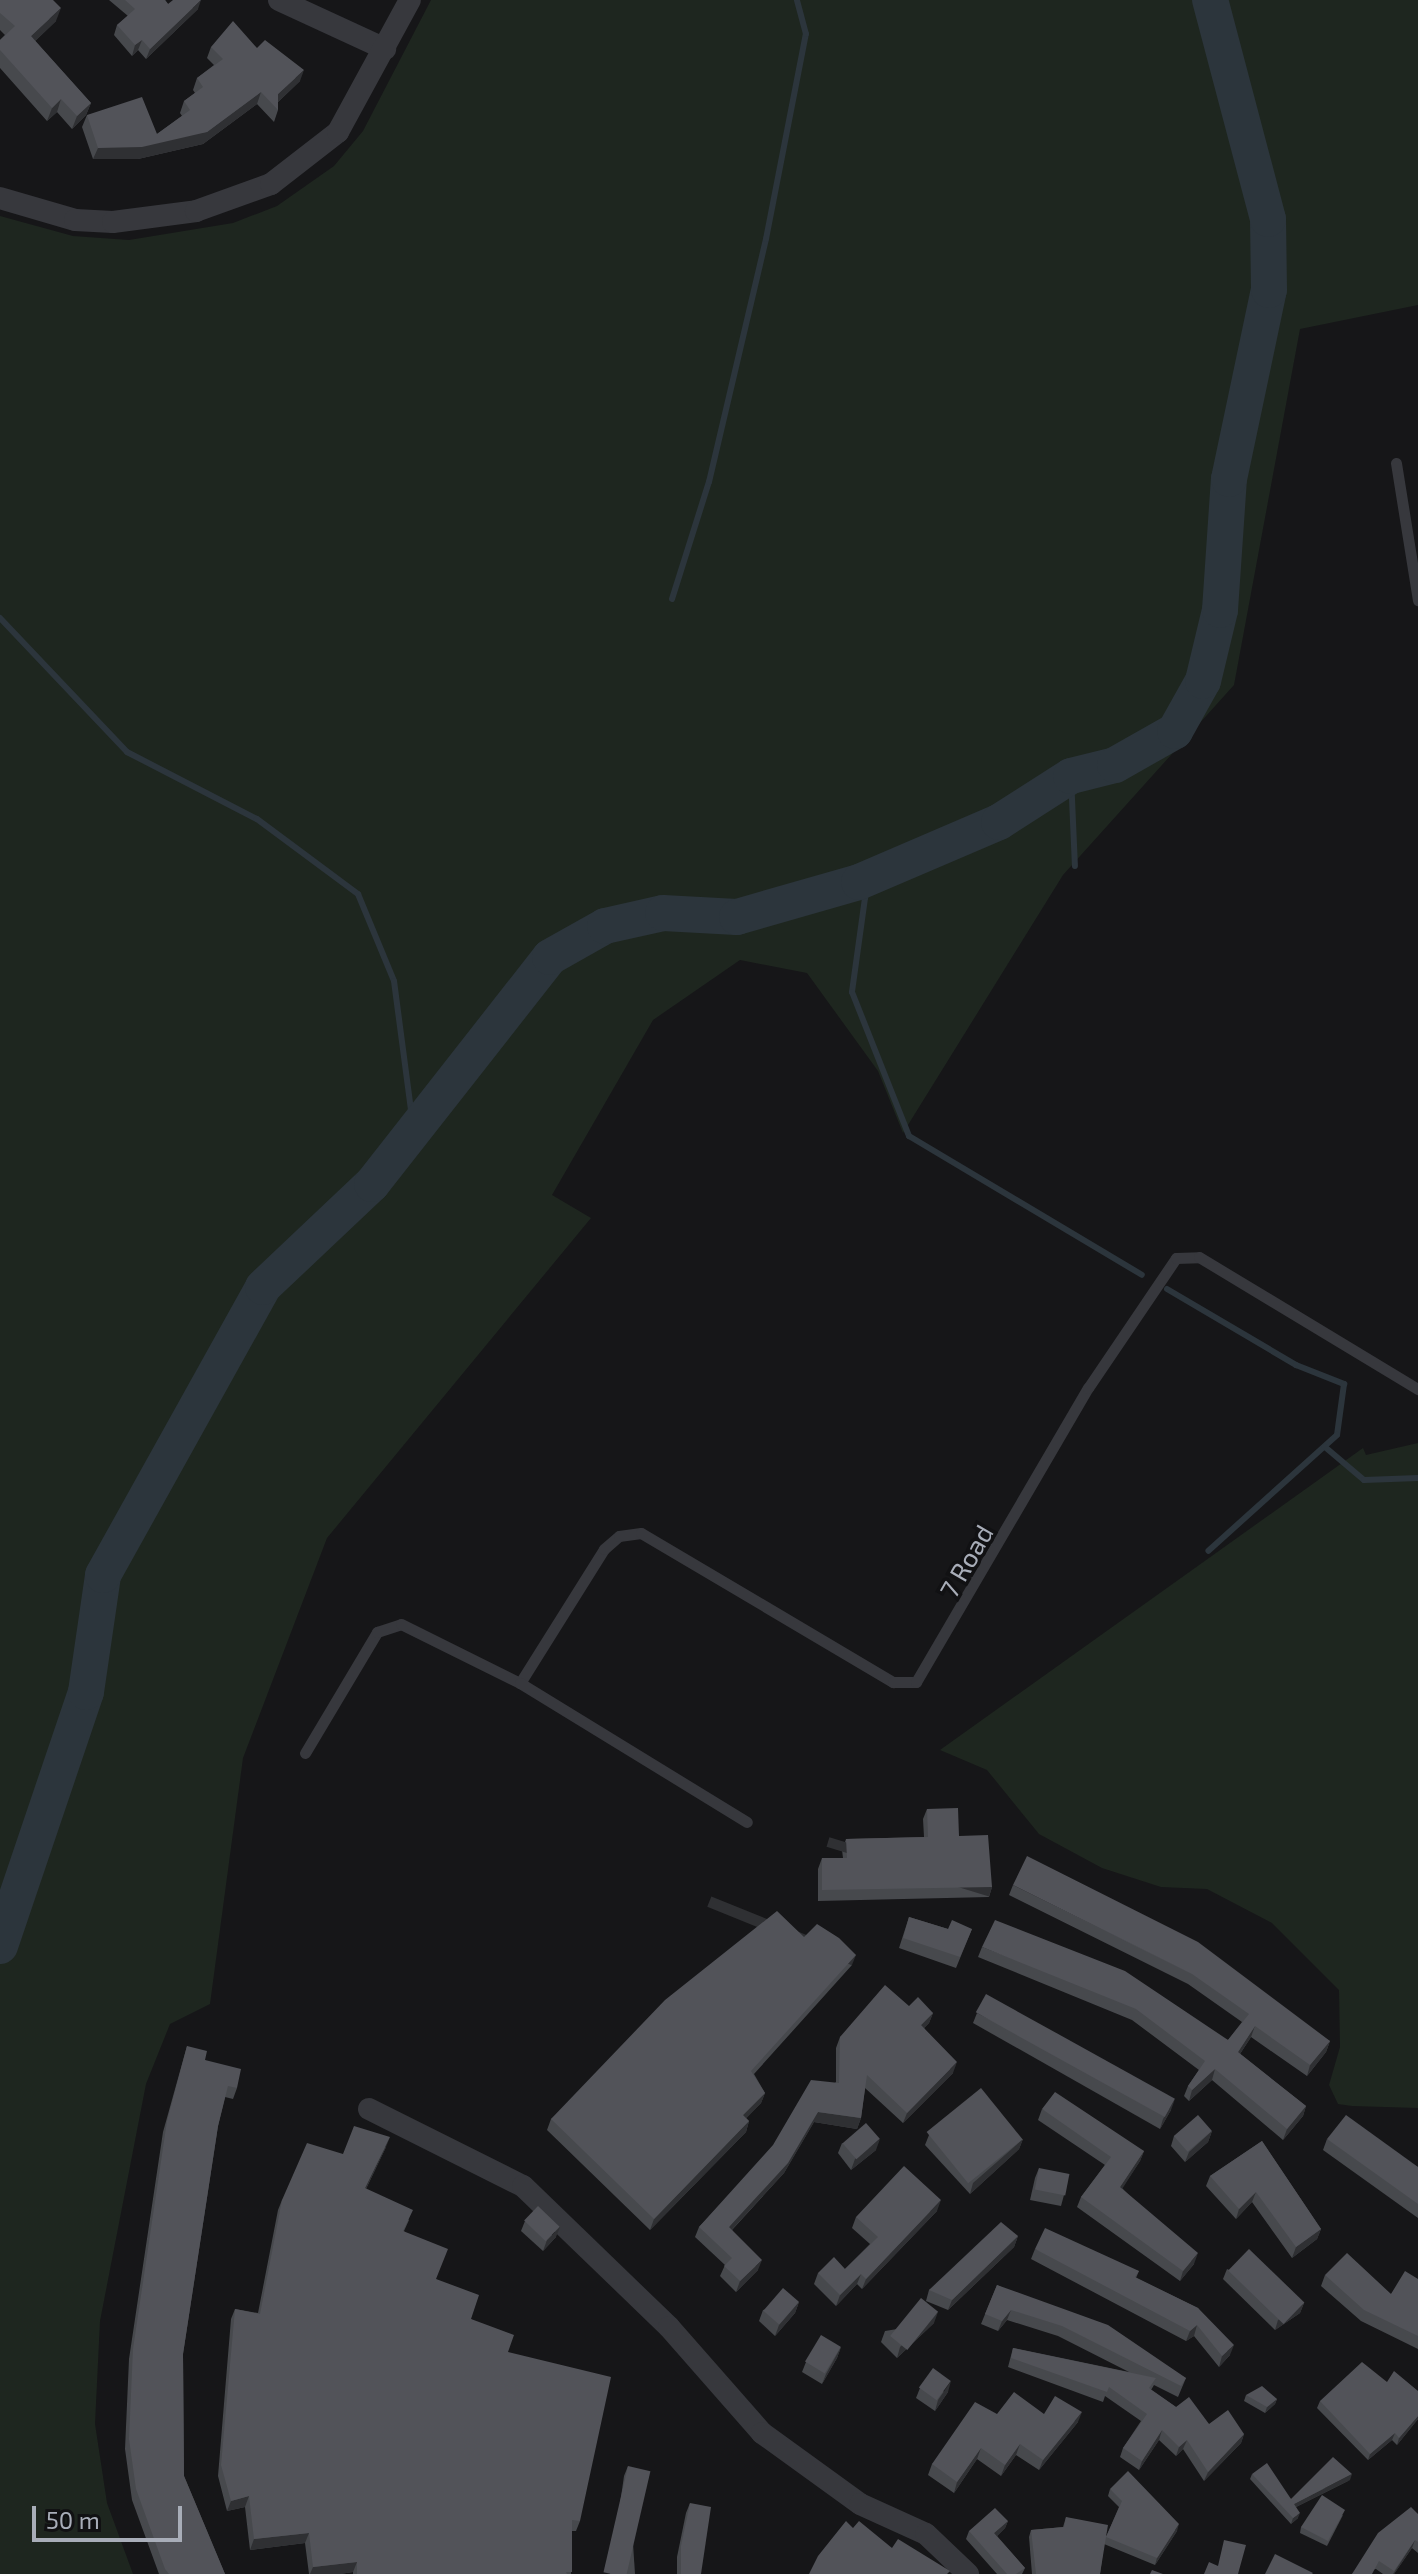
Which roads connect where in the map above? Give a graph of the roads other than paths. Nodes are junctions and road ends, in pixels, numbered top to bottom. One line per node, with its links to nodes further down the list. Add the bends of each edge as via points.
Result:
1 (279, 0): 3 (street)
2 (410, 0): 3 (street)
3 (385, 49): 4 (street, via 338,132 313,157 239,198 113,222 75,220)
4 (0, 198)
5 (1396, 463): 6 (lane)
6 (1418, 600)
7 (1418, 1389): 8 (lane, 7 Road, via 1199,1257 1176,1258 1088,1388 916,1682 893,1682 641,1533 619,1536 604,1549)
8 (520, 1683): 9 (lane, via 416,1627 390,1625 369,1644); 10 (lane)
9 (305, 1753)
10 (747, 1822)
11 (369, 2109): 12 (street, via 523,2186 669,2327 762,2433 860,2504 926,2534)
12 (968, 2574)

